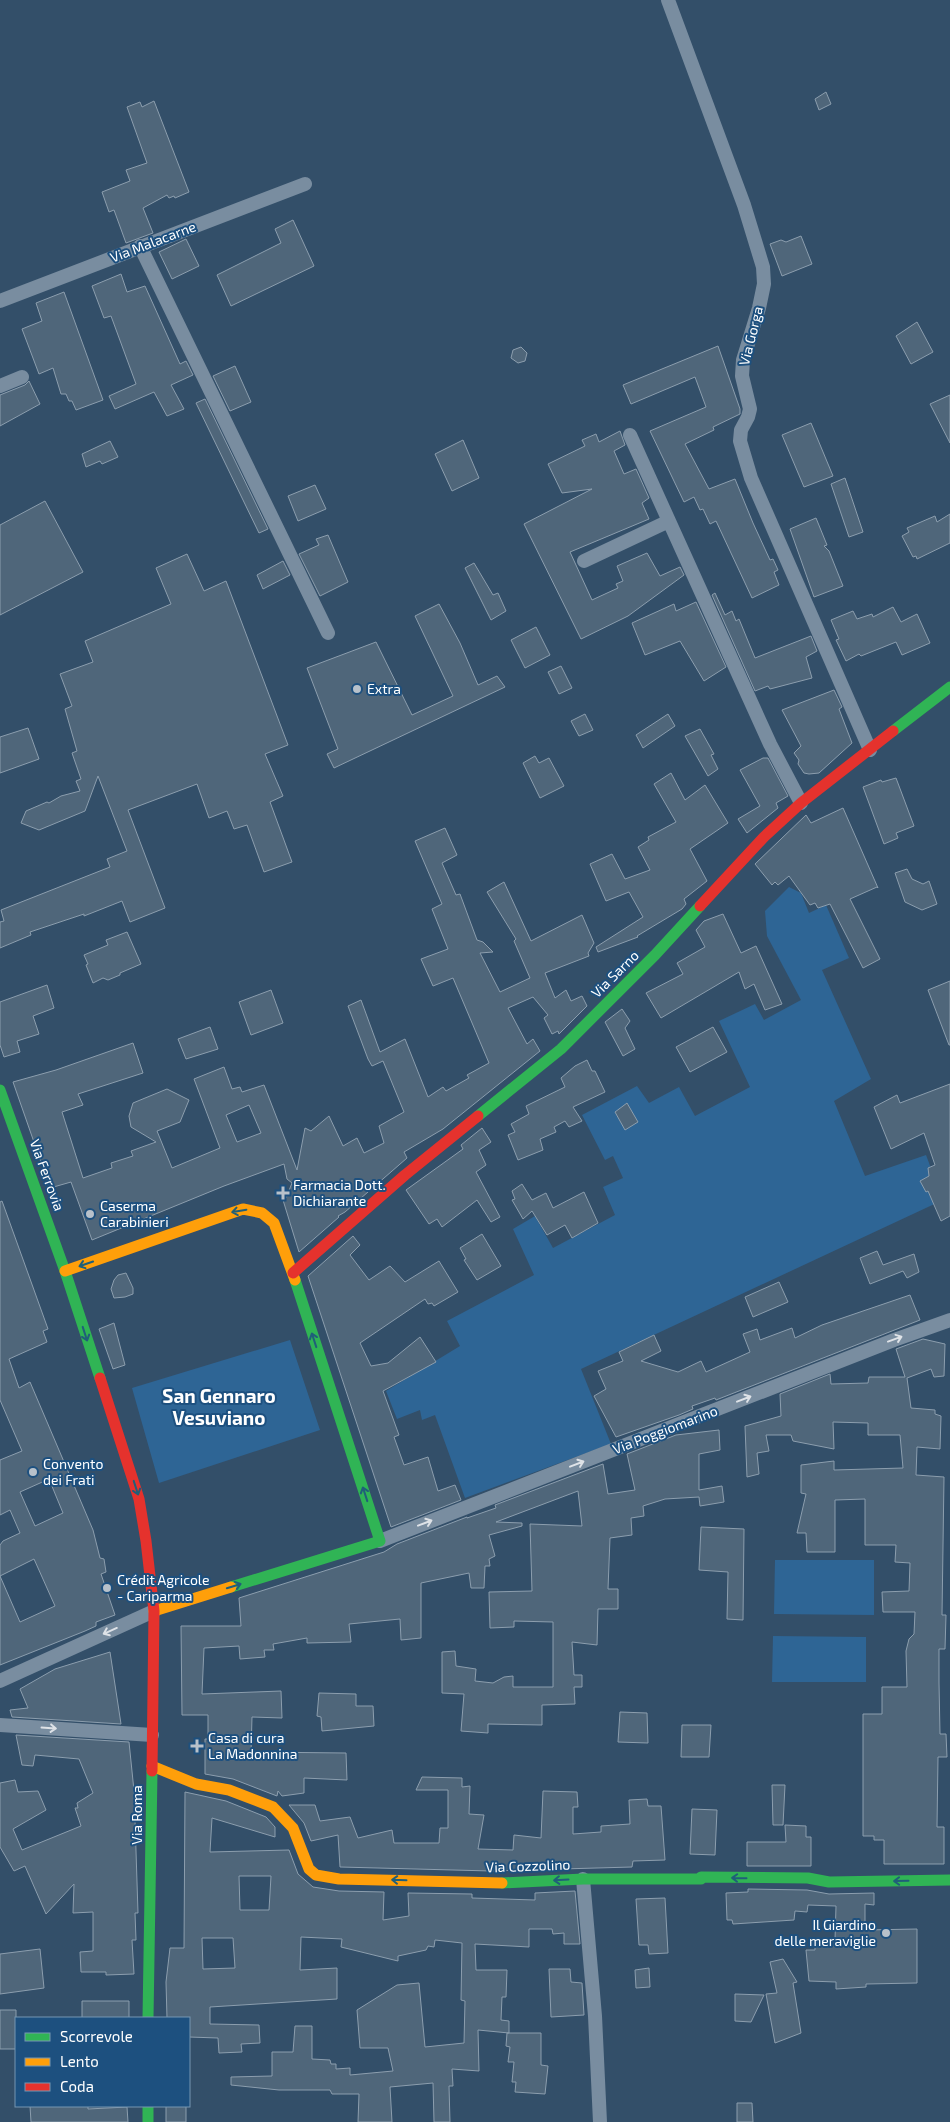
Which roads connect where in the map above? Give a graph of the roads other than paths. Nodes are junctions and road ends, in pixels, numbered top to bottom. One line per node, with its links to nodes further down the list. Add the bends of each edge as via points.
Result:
1 (668, 0): 12 (street, Via Gorga, via 744,205 763,267 764,284 759,308 743,360 742,376 750,409 740,441 751,478)
2 (305, 184): 3 (street, Via Malacarne)
3 (140, 246): 4 (street, Via Malacarne); 10 (street)
4 (0, 301)
5 (22, 377): 6 (street)
6 (0, 386)
7 (630, 435): 8 (street)
8 (669, 521): 9 (street); 13 (street, via 770,744)
9 (584, 561)
10 (328, 633)
11 (950, 687): 12 (main road, Via Sarno)
12 (870, 750): 13 (main road, Via Sarno)
13 (801, 803): 16 (main road, Via Sarno, via 739,862 655,955 561,1049 405,1175)
14 (0, 1090): 15 (main road, Via Ferrovia)
15 (65, 1271): 16 (main road, one-way to 15, via 274,1223 262,1213 243,1209); 19 (main road, Via Ferrovia, one-way to 19, via 139,1499)
16 (292, 1273): 18 (main road, one-way to 16)
17 (950, 1320): 18 (street, Via Poggiomarino, one-way to 17)
18 (380, 1541): 19 (main road, one-way to 18)
19 (154, 1611): 20 (street, one-way to 20); 22 (main road, Via Roma)
20 (0, 1681)
21 (0, 1724): 22 (street, one-way to 22)
22 (152, 1735): 23 (main road, Via Roma)
23 (152, 1766): 24 (main road, Via Cozzolino, one-way to 23, via 491,1883 339,1879 316,1875 309,1868 293,1828 273,1807 228,1790 196,1784); 26 (main road, Via Roma)
24 (583, 1879): 25 (main road, Via Cozzolino, one-way to 24); 29 (street)
25 (950, 1880)
26 (148, 2017)
27 (148, 2107): 28 (main road)
28 (148, 2122)
29 (600, 2122)

